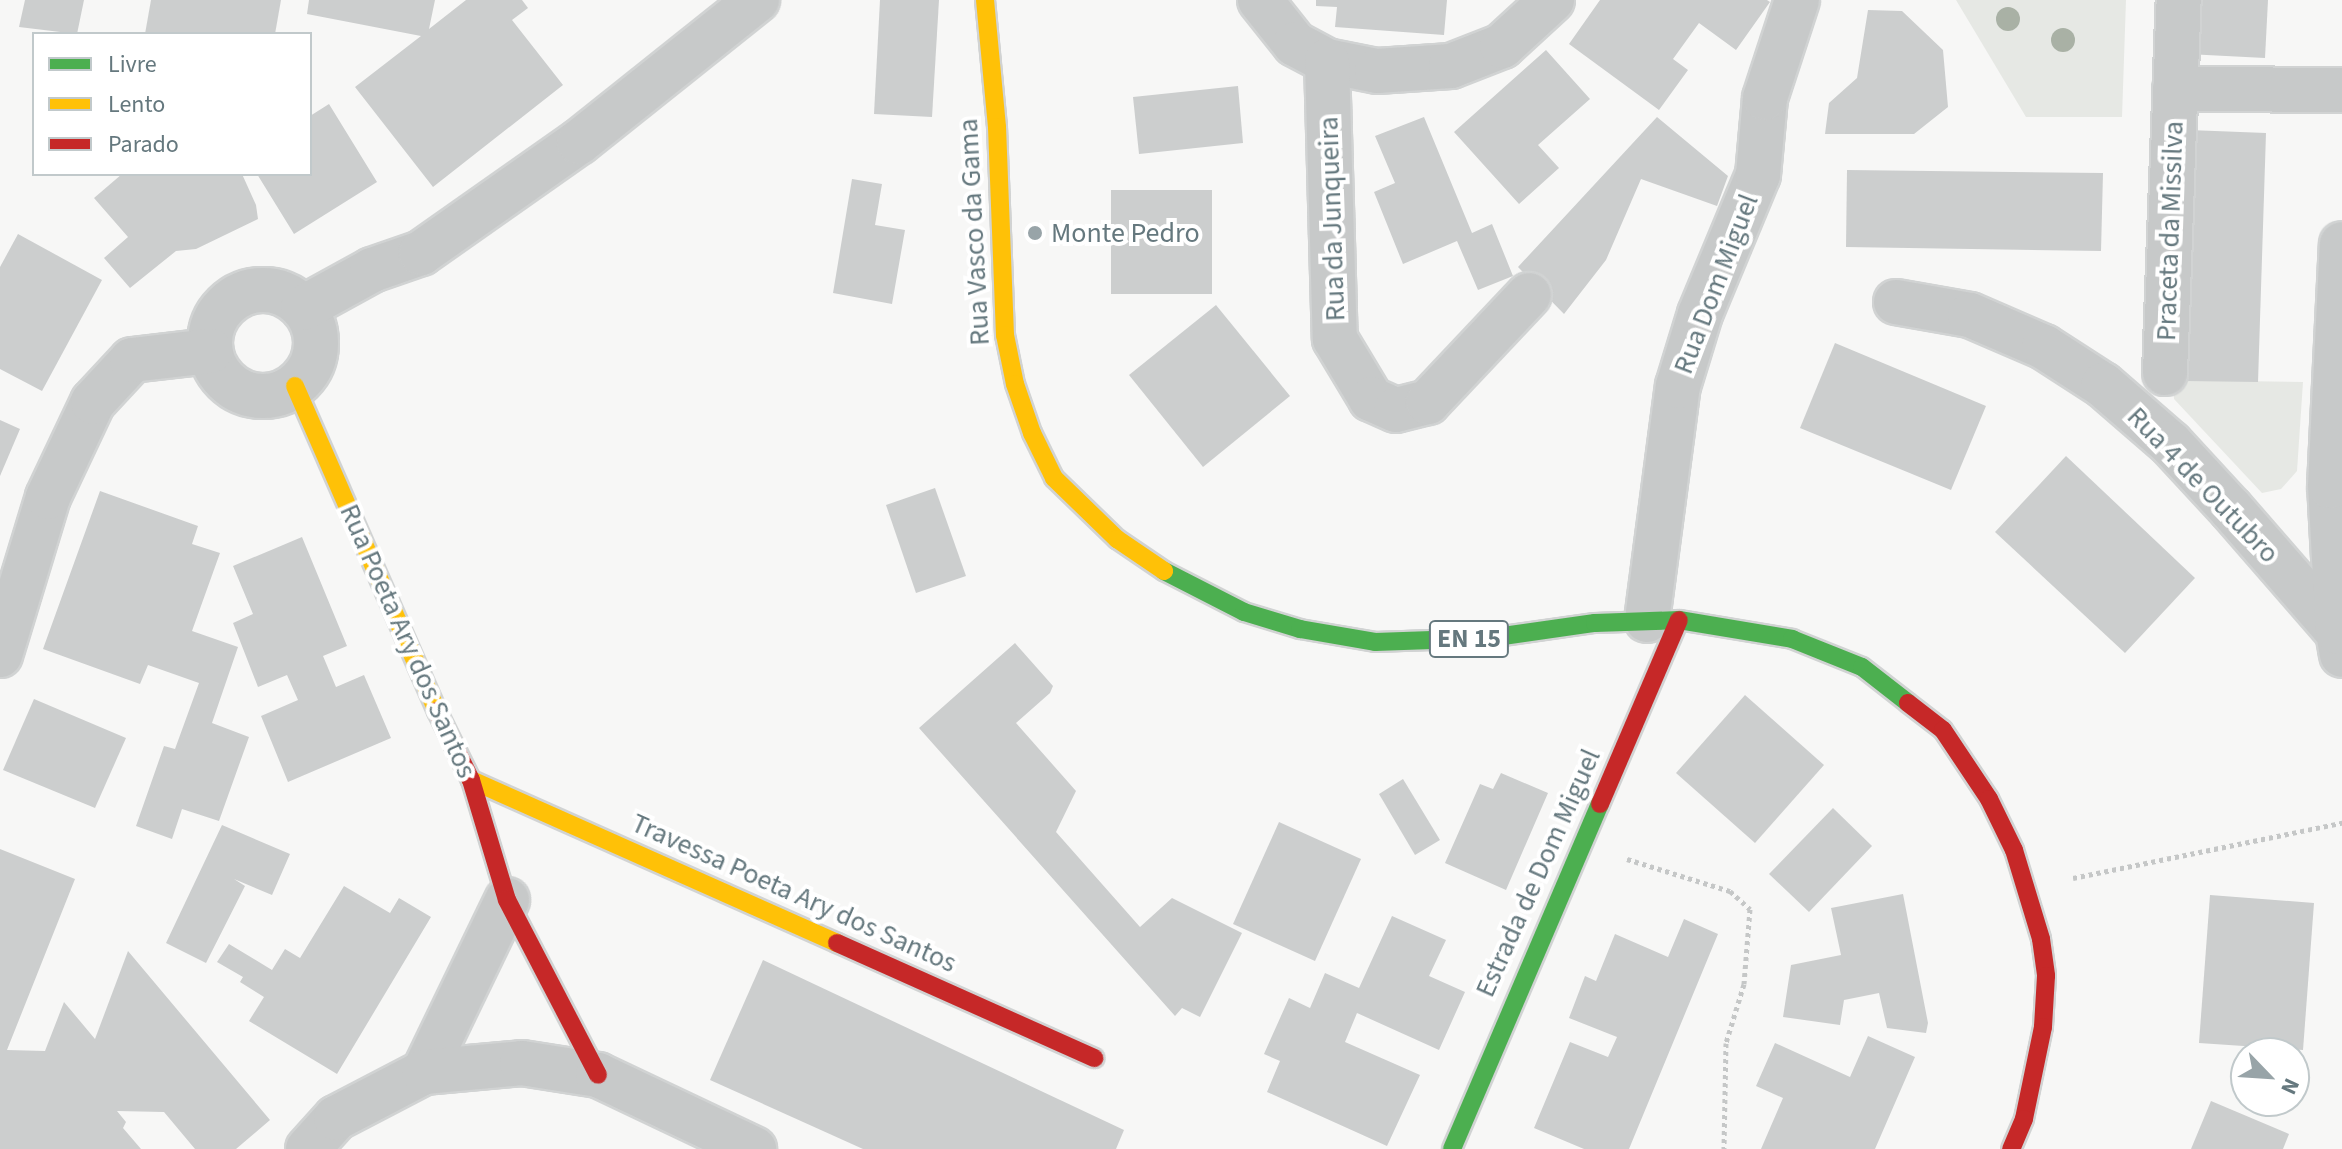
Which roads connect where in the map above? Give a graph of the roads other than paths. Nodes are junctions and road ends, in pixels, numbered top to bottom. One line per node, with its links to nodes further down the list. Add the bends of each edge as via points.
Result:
1 (757, 0): 13 (street, via 579,142 421,253 372,270)
2 (985, 0): 17 (street, Rua Vasco da Gama / EN 15, via 997,127 1005,335 1032,433 1054,478 1085,510 1171,575 1244,612 1300,629 1375,642 1489,638)
3 (1260, 0): 7 (street, via 1295,44)
4 (1552, 0): 7 (street, via 1502,46 1451,66 1377,71)
5 (1797, 0): 17 (street, Rua Dom Miguel, via 1765,98 1758,175 1700,314 1678,386)
6 (2179, 0): 8 (street, Praceta da Missilva)
7 (1327, 61): 11 (street, Rua da Junqueira, via 1335,339 1371,399 1396,410 1428,402)
8 (2175, 89): 9 (street, Praceta da Missilva); 15 (street, Praceta da Missilva)
9 (2342, 90)
10 (2342, 244): 18 (street, via 2330,486)
11 (1529, 295)
12 (1896, 302): 18 (street, Rua 4 de Outubro, via 1970,315 2044,347 2103,385 2170,443)
13 (303, 308): 14 (street, via 274,291 241,294 216,318); 16 (street, via 313,323 316,349 307,373)
14 (210, 351): 16 (street, via 227,383 243,393 279,394); 19 (street, via 132,360 93,402 48,497)
15 (2165, 373)
16 (295, 386): 20 (street, Rua Poeta Ary dos Santos)
17 (1663, 620): 27 (street, Estrada de Dom Miguel, via 1580,846); 28 (street, Rua Vasco da Gama / EN 15, via 1792,639 1862,667 1943,730 1989,799 2027,888 2046,976 2043,1027 2024,1119)
18 (2340, 643)
19 (0, 655)
20 (471, 780): 21 (street, Rua Poeta Ary dos Santos); 22 (street, Travessa Poeta Ary dos Santos)
21 (507, 900): 23 (street); 24 (street, Rua Poeta Ary dos Santos)
22 (1094, 1058)
23 (424, 1072): 24 (street, via 522,1063); 25 (street, via 336,1118)
24 (598, 1075): 26 (street)
25 (308, 1149)
26 (754, 1149)
27 (1452, 1149)
28 (2011, 1149)

